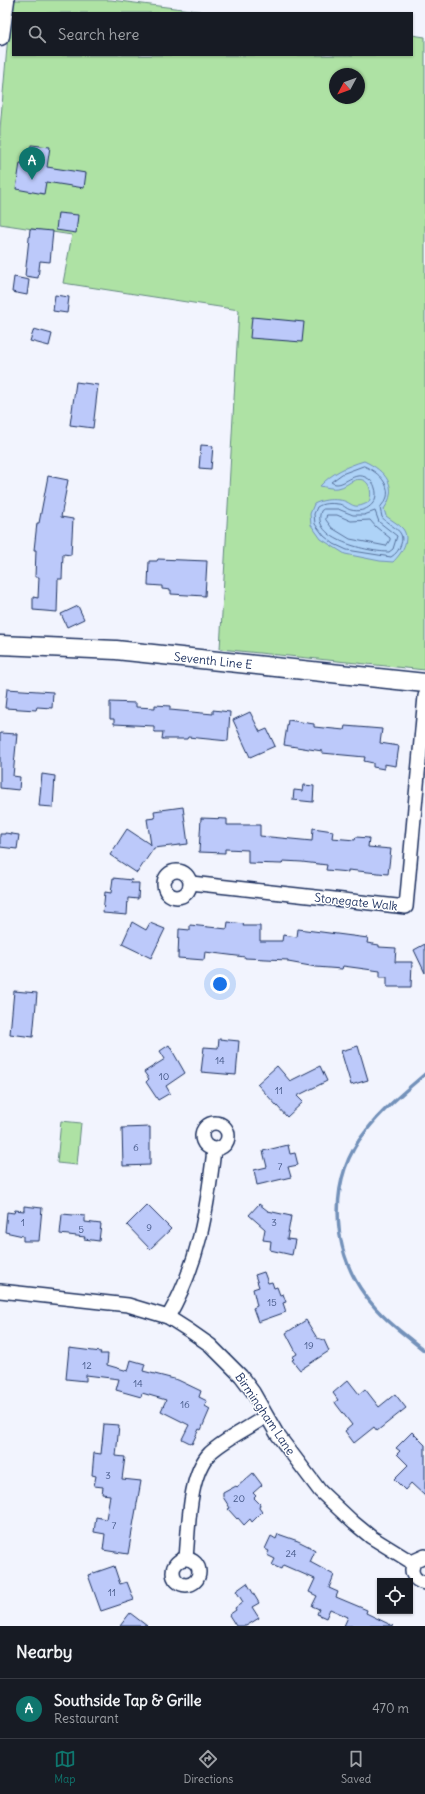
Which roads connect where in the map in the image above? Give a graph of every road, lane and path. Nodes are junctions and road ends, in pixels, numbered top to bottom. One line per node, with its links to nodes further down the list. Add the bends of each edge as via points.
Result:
1 (5, 0): 2 (street)
2 (0, 36)
3 (0, 645): 4 (street, Seventh Line E, via 116,650)
4 (425, 682)
5 (425, 696): 6 (street, Stonegate Walk, via 406,907)
6 (191, 884)
7 (214, 1150): 9 (street, via 198,1248 182,1291)
8 (0, 1291): 9 (street, Birmingham Lane, via 128,1305)
9 (168, 1317): 10 (street, Birmingham Lane, via 210,1345 227,1361 253,1392)
10 (266, 1416): 12 (street, via 218,1446 204,1459 193,1495); 13 (street, Birmingham Lane, via 301,1468 325,1496 371,1537)
11 (425, 1556): 13 (street)
12 (186, 1558)
13 (413, 1563): 14 (street, via 414,1576)
14 (425, 1583)

